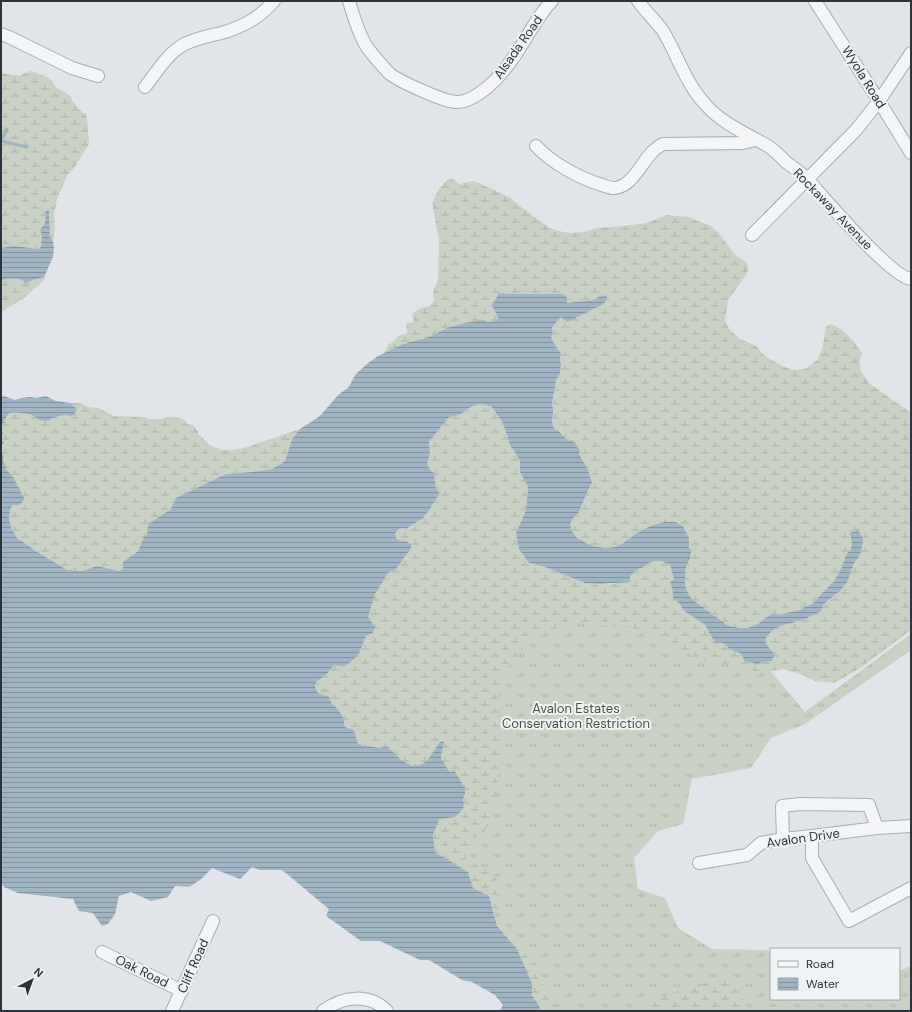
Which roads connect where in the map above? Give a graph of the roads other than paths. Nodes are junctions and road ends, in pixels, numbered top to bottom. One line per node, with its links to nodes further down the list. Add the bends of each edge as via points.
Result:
1 (274, 1): 9 (street, via 251,21 226,32 192,40 180,46 169,56)
2 (349, 1): 3 (street, Alsada Road, via 365,44 390,74 437,97 458,102 469,99 490,85 512,59 540,14)
3 (552, 1)
4 (637, 1): 11 (street, Rockaway Avenue, via 663,32 690,84 706,106 718,117)
5 (816, 1): 10 (street, Wyola Road)
6 (1, 34): 8 (street, via 72,68)
7 (911, 53): 10 (street)
8 (98, 76)
9 (145, 88)
10 (879, 101): 13 (street, Wyola Road); 14 (street, via 856,130)
11 (756, 140): 12 (street, via 743,143 663,144 656,147 630,180 614,188 595,183 571,171); 14 (street, Rockaway Avenue, via 769,147)
12 (536, 146)
13 (911, 153)
14 (808, 180): 15 (street); 16 (street, Rockaway Avenue, via 841,219 880,257)
15 (752, 235)
16 (907, 278)
17 (911, 826): 18 (street, Avalon Drive)
18 (877, 828): 19 (street, Avalon Drive); 20 (street, via 869,805 782,806)
19 (812, 836): 20 (street, Avalon Drive); 22 (street, via 812,858 849,921)
20 (784, 839): 21 (street, Avalon Drive, via 761,843 747,855)
21 (699, 863)
22 (911, 888)
23 (213, 921): 25 (street, Cliff Road)
24 (102, 952): 25 (street, Oak Road)
25 (182, 991): 26 (street, Cliff Road)
26 (172, 1011)
27 (323, 1011): 28 (street, via 342,1001 360,998 372,1001)
28 (387, 1011)

